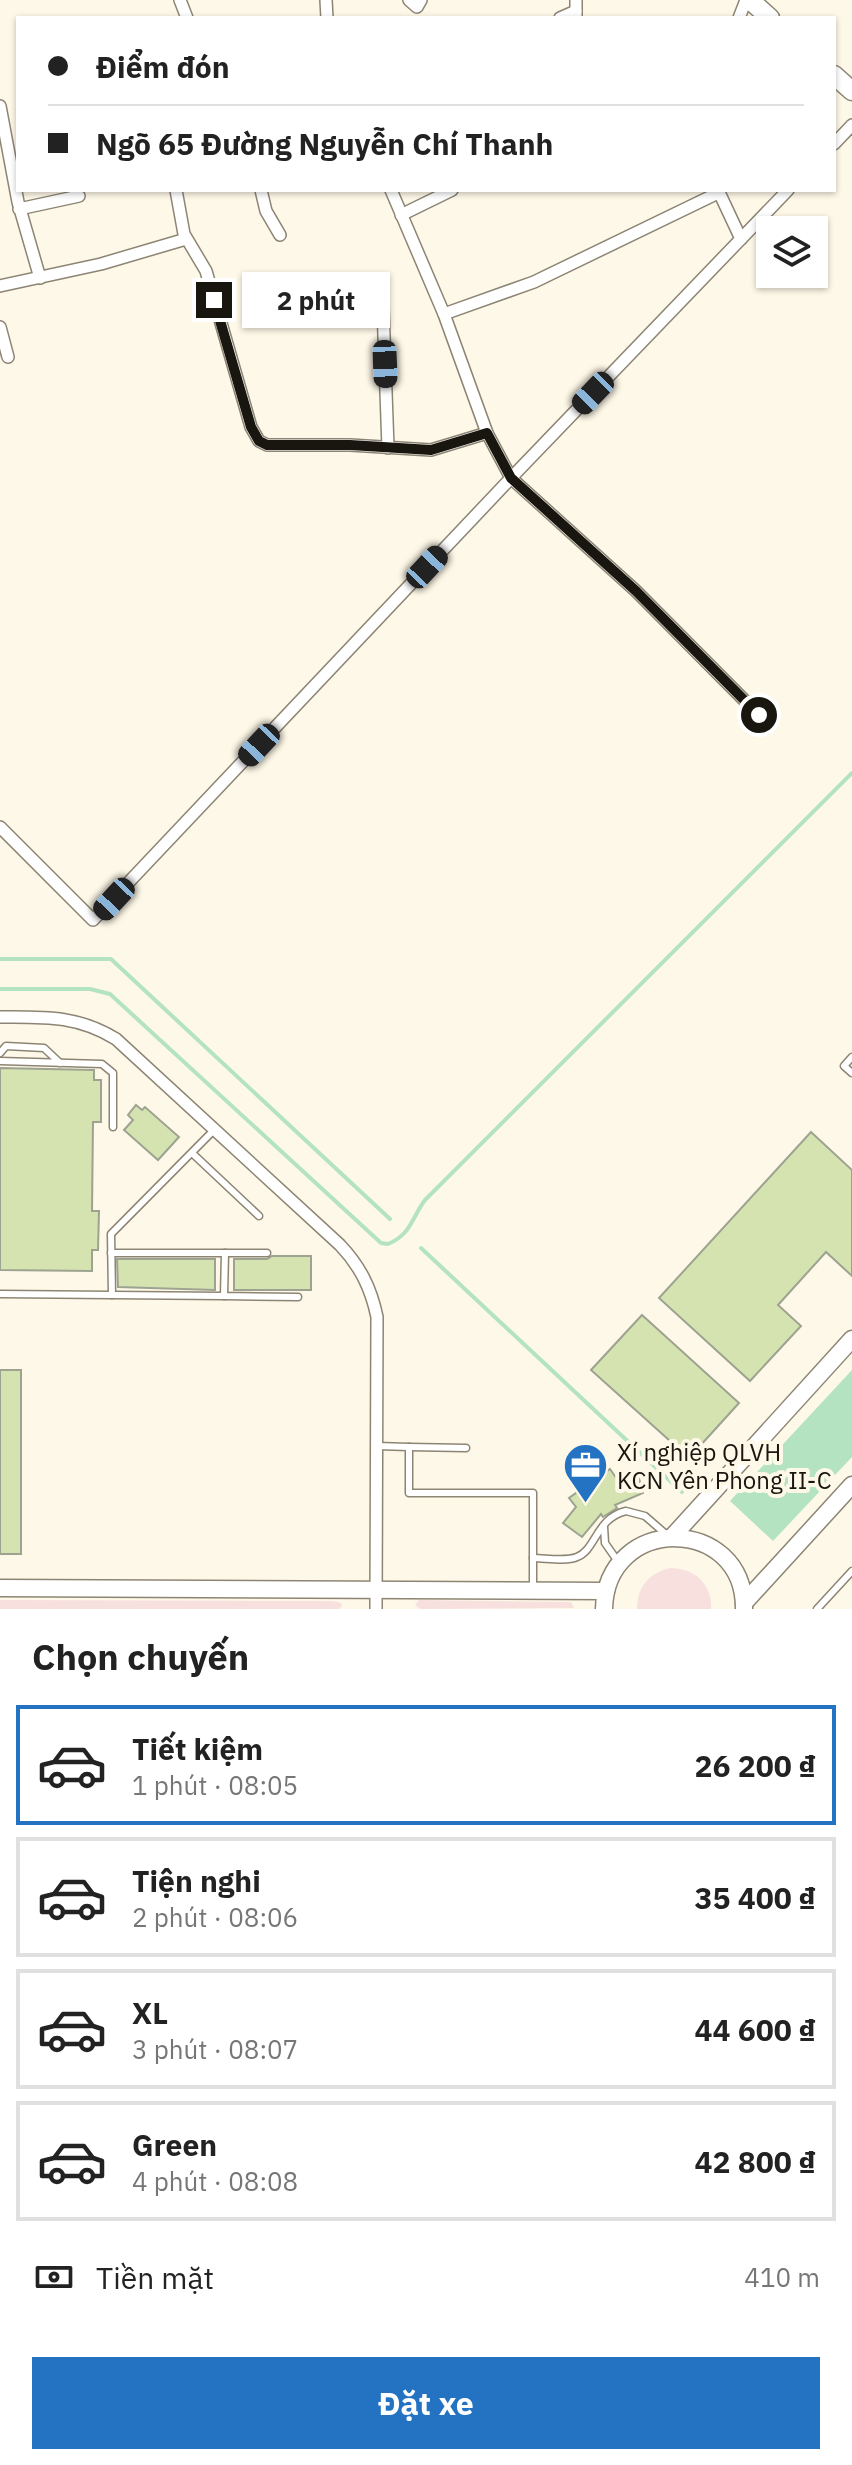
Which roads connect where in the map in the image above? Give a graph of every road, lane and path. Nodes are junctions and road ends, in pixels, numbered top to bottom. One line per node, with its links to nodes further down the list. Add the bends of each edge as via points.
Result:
1 (409, 0): 2 (street, via 417,7)
2 (421, 0)
3 (748, 0): 4 (main road)
4 (768, 16)
5 (836, 77): 6 (main road)
6 (852, 91)
7 (0, 106): 18 (street)
8 (852, 125): 9 (street)
9 (836, 142)
10 (176, 192): 21 (street)
11 (261, 192): 20 (street)
12 (392, 192): 19 (street)
13 (448, 192): 19 (street)
14 (716, 192): 26 (street, via 534,282)
15 (718, 192): 22 (street)
16 (786, 192): 22 (street)
17 (79, 196): 18 (street)
18 (19, 209): 23 (street)
19 (401, 215): 26 (street)
20 (280, 235)
21 (186, 239): 23 (street); 30 (street, via 206,271 259,441)
22 (741, 239): 31 (street)
23 (40, 278): 24 (street)
24 (0, 286)
25 (383, 308): 30 (street)
26 (444, 314): 29 (street)
27 (0, 327): 28 (street)
28 (8, 357)
29 (487, 433): 30 (street, via 431,450); 31 (street)
30 (388, 448)
31 (517, 483): 32 (street, via 636,591); 33 (street, via 93,920)
32 (759, 715)
33 (0, 827)
34 (0, 1017): 41 (street, via 66,1018 104,1032)
35 (0, 1053): 38 (lane, via 6,1046 44,1048)
36 (852, 1057): 39 (lane, via 844,1066)
37 (0, 1061): 38 (lane)
38 (60, 1063): 40 (lane, via 102,1064 113,1073)
39 (852, 1073)
40 (113, 1127)
41 (214, 1130): 42 (lane); 52 (street, via 340,1245 367,1281 377,1317)
42 (192, 1153): 43 (lane); 44 (lane, via 111,1234)
43 (259, 1216)
44 (111, 1253): 45 (lane); 48 (lane)
45 (225, 1253): 46 (lane); 49 (lane)
46 (267, 1253)
47 (0, 1294): 48 (lane)
48 (112, 1295): 49 (lane)
49 (224, 1296): 50 (lane)
50 (298, 1297)
51 (852, 1339): 57 (street)
52 (377, 1446): 53 (lane); 62 (street)
53 (409, 1447): 54 (lane); 58 (lane, via 409,1493 533,1493)
54 (466, 1448)
55 (852, 1485): 65 (street)
56 (605, 1524): 57 (lane, via 631,1511); 58 (lane, via 576,1558); 59 (lane, via 605,1543)
57 (671, 1537): 59 (street, via 643,1544); 65 (street, via 700,1541 723,1556 739,1579)
58 (533, 1558): 63 (lane)
59 (620, 1563): 64 (street)
60 (852, 1571): 68 (lane)
61 (0, 1588): 62 (street)
62 (377, 1589): 63 (street); 66 (street)
63 (533, 1590): 64 (street)
64 (606, 1591): 67 (street)
65 (745, 1606)
66 (376, 1609)
67 (604, 1609)
68 (817, 1609)

